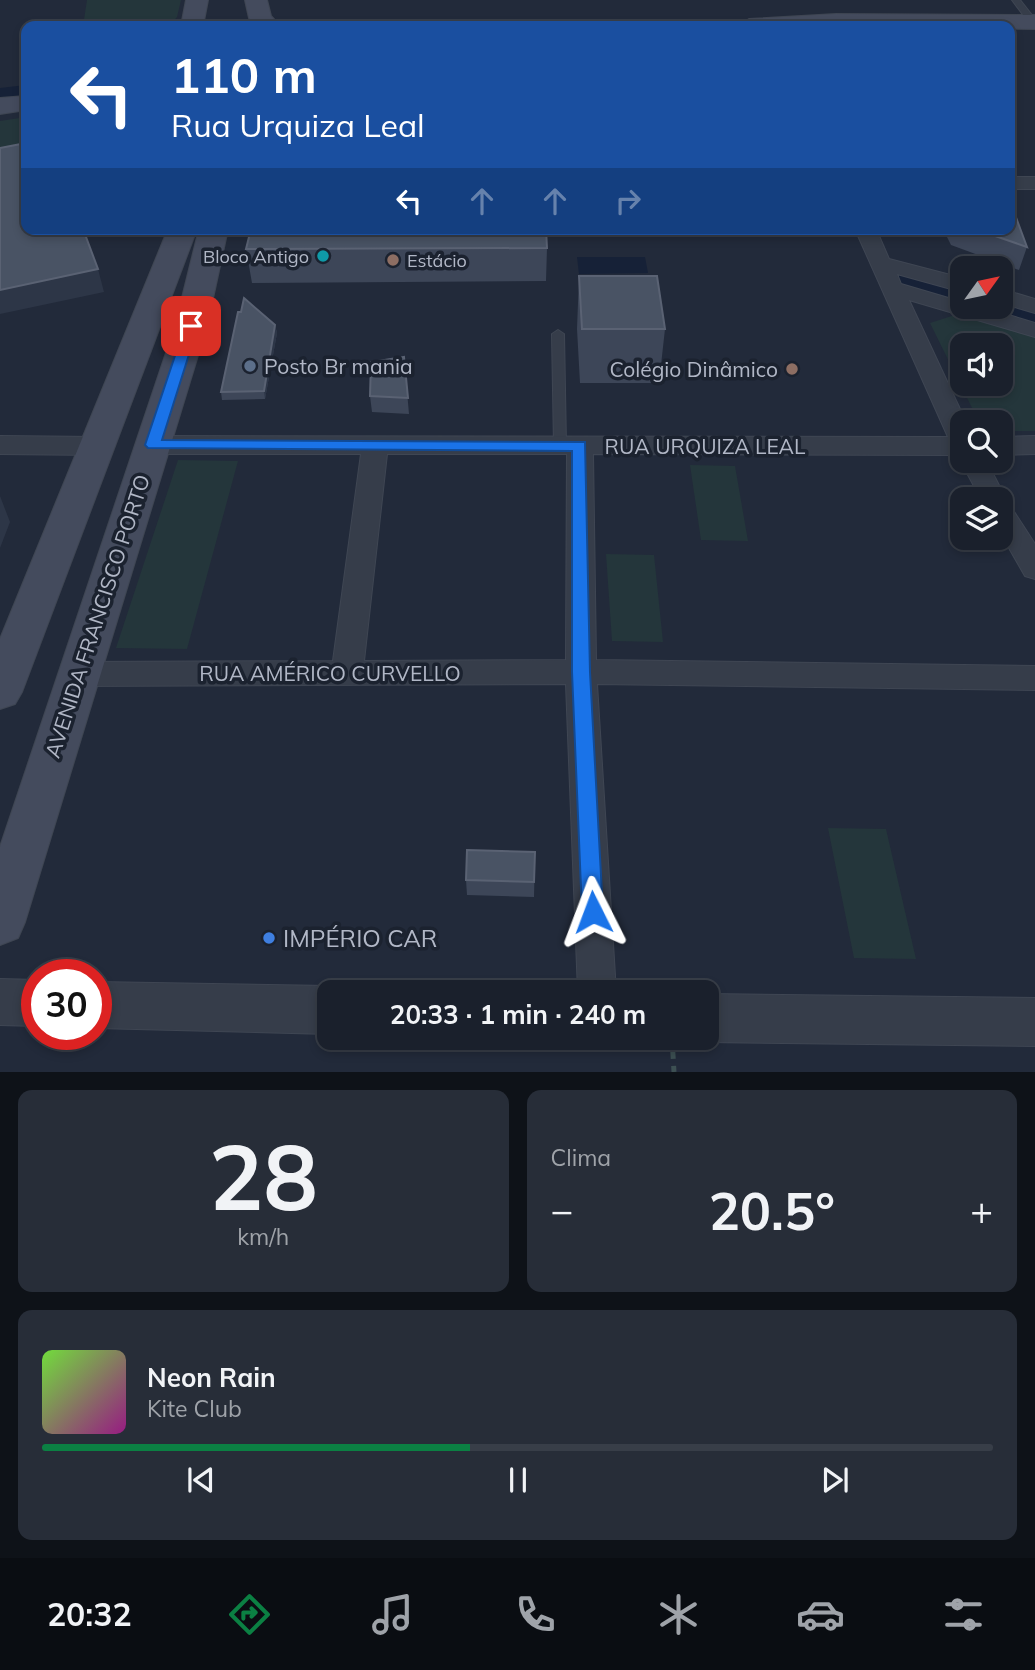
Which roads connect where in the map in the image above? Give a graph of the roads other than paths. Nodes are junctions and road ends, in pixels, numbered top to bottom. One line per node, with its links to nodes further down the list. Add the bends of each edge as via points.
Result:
1 (197, 0): 6 (main road)
2 (210, 0): 7 (main road)
3 (237, 0): 8 (main road)
4 (256, 0): 9 (main road)
5 (1016, 0): 11 (lane)
6 (193, 21)
7 (211, 21)
8 (238, 21)
9 (263, 21)
10 (1015, 27): 11 (main road)
11 (1034, 28): 12 (main road)
12 (1015, 36)
13 (21, 85): 14 (main road)
14 (0, 87)
15 (21, 104): 16 (main road)
16 (0, 106)
17 (1015, 183): 18 (street)
18 (1035, 183)
19 (160, 235): 32 (main road, via 138,291)
20 (183, 235): 29 (main road)
21 (211, 235): 29 (main road, AVENIDA FRANCISCO PORTO)
22 (234, 235): 29 (main road, via 229,254)
23 (867, 235): 24 (street)
24 (881, 263): 25 (street); 26 (street)
25 (950, 282)
26 (895, 289): 30 (street); 33 (street)
27 (1013, 300): 28 (street)
28 (1035, 306)
29 (180, 310): 32 (main road, AVENIDA FRANCISCO PORTO); 35 (main road, AVENIDA FRANCISCO PORTO)
30 (1035, 330)
31 (558, 334): 39 (lane)
32 (132, 361): 38 (main road, AVENIDA FRANCISCO PORTO)
33 (950, 413)
34 (0, 445): 38 (street)
35 (153, 445): 36 (street, RUA URQUIZA LEAL); 46 (main road, AVENIDA FRANCISCO PORTO)
36 (374, 445): 39 (street, RUA URQUIZA LEAL); 45 (street)
37 (1035, 445): 41 (street)
38 (96, 446): 47 (main road, AVENIDA FRANCISCO PORTO)
39 (570, 446): 40 (street, RUA URQUIZA LEAL); 44 (street)
40 (950, 446)
41 (1013, 446)
42 (1013, 530): 43 (street)
43 (1035, 569)
44 (581, 672): 45 (street, RUA AMÉRICO CURVELLO); 48 (street, RUA AMÉRICO CURVELLO); 50 (street)
45 (347, 673): 46 (street, RUA AMÉRICO CURVELLO)
46 (78, 674): 49 (main road, AVENIDA FRANCISCO PORTO)
47 (3, 677)
48 (1035, 678)
49 (0, 922)
50 (596, 980)
51 (0, 1002): 52 (street)
52 (21, 1003)
53 (112, 1005): 54 (street)
54 (317, 1010)
55 (719, 1018): 56 (street)
56 (1035, 1022)

